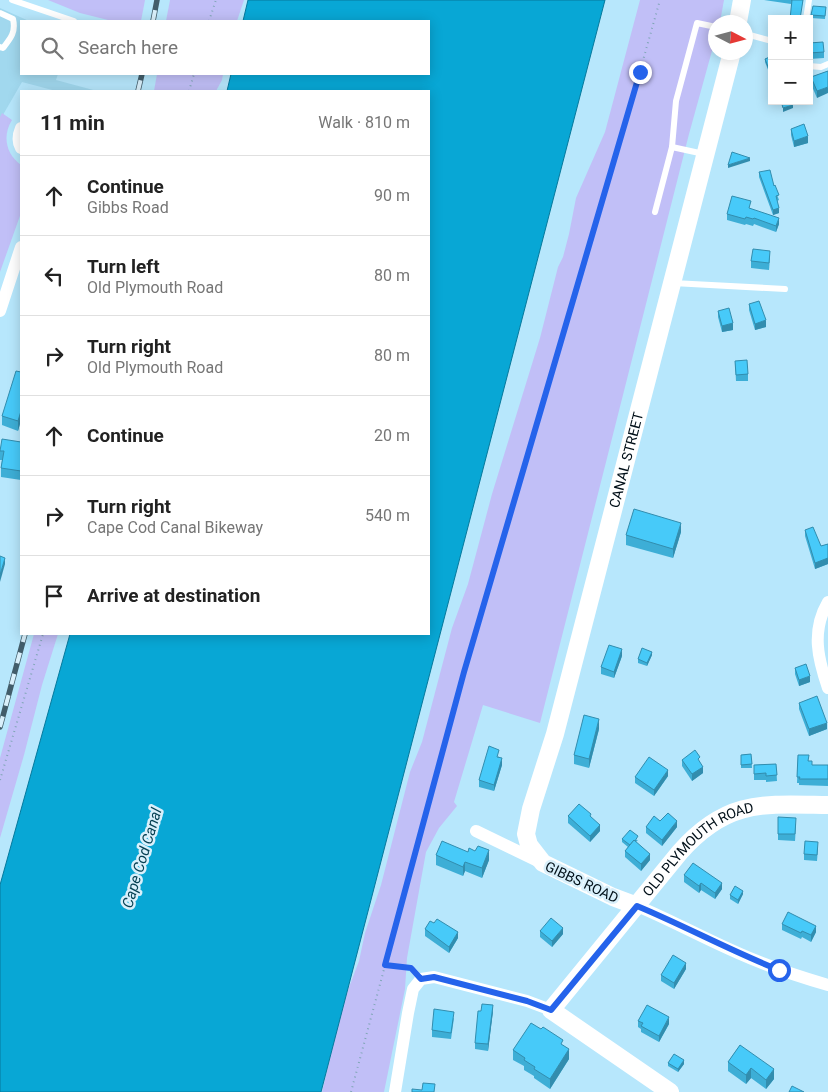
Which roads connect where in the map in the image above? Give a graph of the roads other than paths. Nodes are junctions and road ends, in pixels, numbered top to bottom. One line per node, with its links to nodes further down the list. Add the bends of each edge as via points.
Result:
1 (12, 0): 7 (lane)
2 (742, 0): 5 (street)
3 (809, 0): 6 (lane)
4 (0, 13): 11 (lane, via 12,19 15,27 3,48)
5 (739, 15)
6 (807, 15)
7 (71, 20)
8 (708, 26): 17 (lane, via 697,24 676,101)
9 (753, 36): 10 (lane)
10 (768, 40)
11 (0, 47)
12 (730, 60): 18 (street, CANAL STREET)
13 (828, 64): 14 (lane, via 821,68)
14 (813, 67)
15 (20, 130): 16 (street)
16 (20, 146)
17 (672, 147): 18 (lane); 19 (lane)
18 (706, 154): 21 (street, CANAL STREET)
19 (655, 212)
20 (20, 250): 23 (street)
21 (672, 283): 22 (lane); 28 (street, CANAL STREET, via 557,726 528,822 526,834 529,845)
22 (786, 289)
23 (0, 311)
24 (828, 602): 25 (street, via 820,619 817,639)
25 (828, 688)
26 (828, 805): 29 (street, OLD PLYMOUTH ROAD, via 765,805 716,819 691,839)
27 (476, 832): 28 (street, GIBBS ROAD)
28 (543, 863): 29 (street, GIBBS ROAD)
29 (637, 906): 32 (street, GIBBS ROAD, via 750,959); 33 (street, OLD PLYMOUTH ROAD)
30 (411, 968): 31 (lane)
31 (421, 979): 33 (street, via 439,978); 34 (street, via 413,989)
32 (828, 985)
33 (551, 1010): 35 (street)
34 (395, 1092)
35 (670, 1092)

